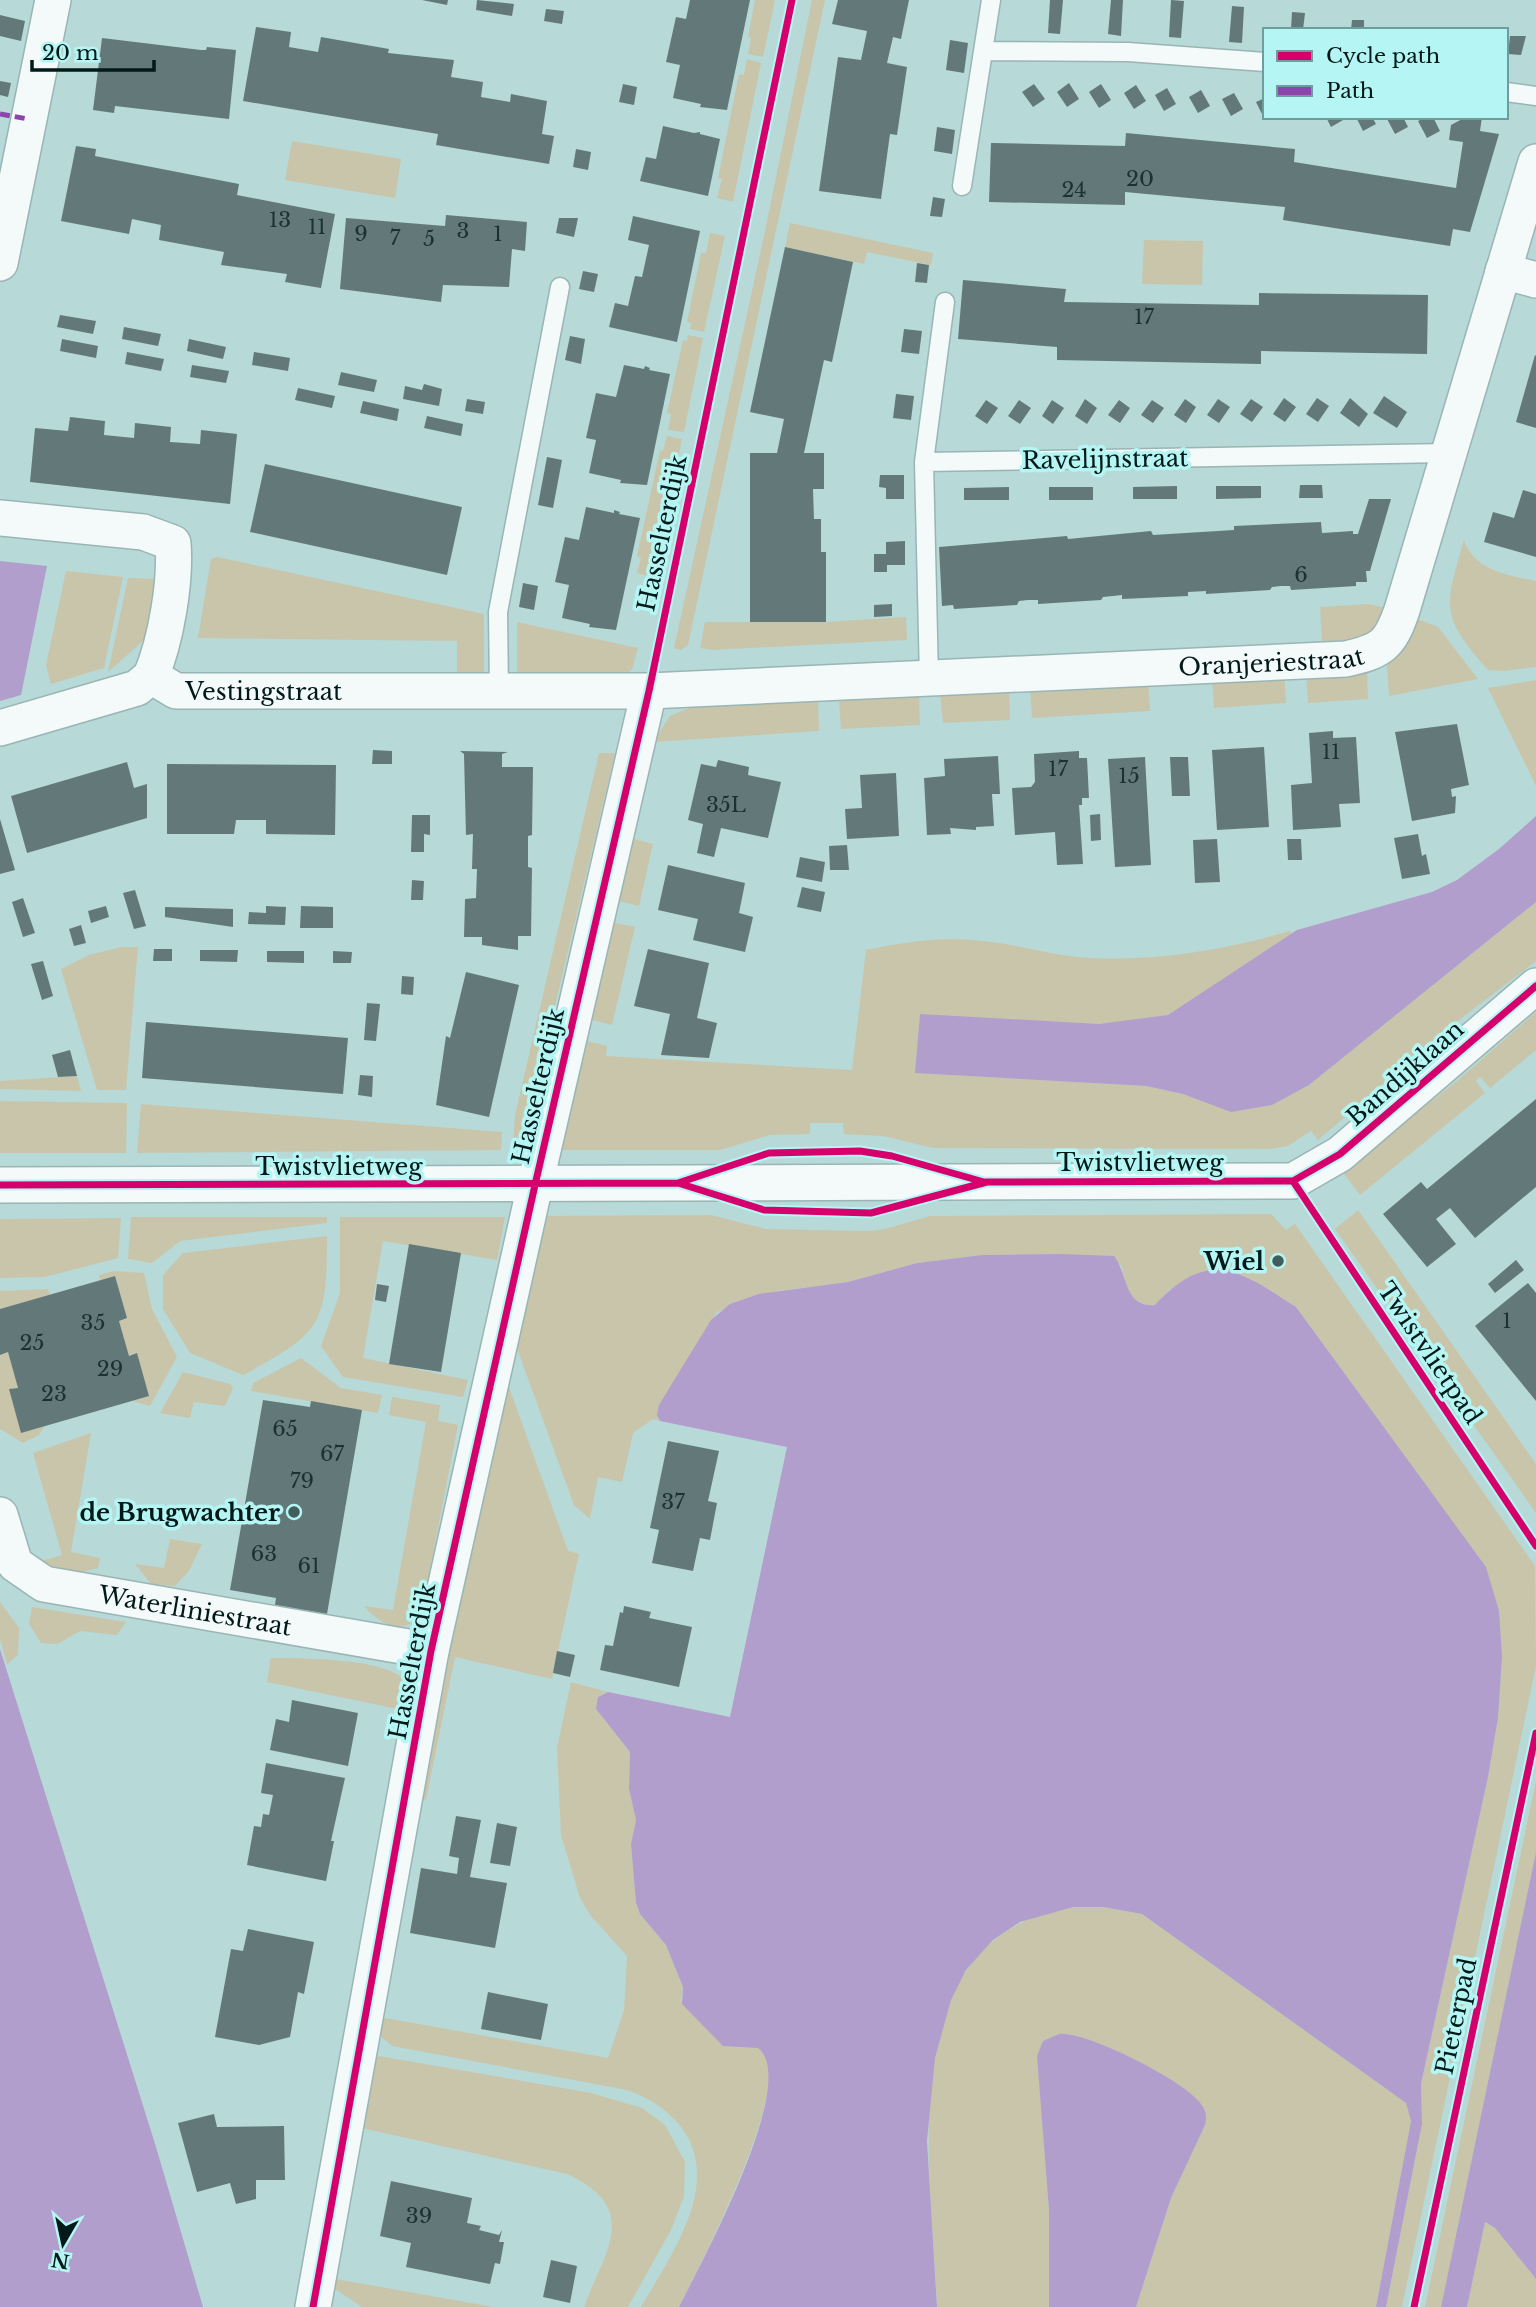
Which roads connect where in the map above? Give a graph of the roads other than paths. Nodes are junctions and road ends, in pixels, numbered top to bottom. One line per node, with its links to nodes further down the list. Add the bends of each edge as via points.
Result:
1 (53, 0): 7 (street)
2 (990, 0): 3 (lane)
3 (985, 51): 4 (lane, via 1128,52); 9 (lane)
4 (1263, 62)
5 (1508, 92): 6 (lane)
6 (1536, 96)
7 (14, 116): 10 (street)
8 (1536, 162): 11 (street, Oranjeriestraat)
9 (962, 186)
10 (0, 263)
11 (1520, 275): 14 (street, Oranjeriestraat)
12 (560, 287): 20 (lane, via 498,612)
13 (944, 302): 15 (lane)
14 (1448, 453): 15 (lane, Ravelijnstraat); 18 (street, Oranjeriestraat, via 1398,621 1379,651 1346,659)
15 (924, 462): 18 (lane)
16 (0, 518): 17 (street, via 143,532 173,543 160,654)
17 (151, 676): 20 (street, Vestingstraat, via 176,691); 21 (street, Vestingstraat, via 137,688)
18 (929, 678): 19 (street, Oranjeriestraat)
19 (649, 691): 20 (street, Vestingstraat); 25 (street, Hasselterdijk)
20 (499, 692)
21 (0, 727)
22 (1536, 986): 23 (street, Bandijklaan, via 1340,1154)
23 (1293, 1181): 25 (street, Twistvlietweg)
24 (0, 1185): 25 (street, Twistvlietweg)
25 (534, 1185): 27 (street, Hasselterdijk)
26 (0, 1515): 27 (street, Waterliniestraat, via 15,1564 44,1584)
27 (431, 1651): 28 (street, Hasselterdijk)
28 (313, 2307)

